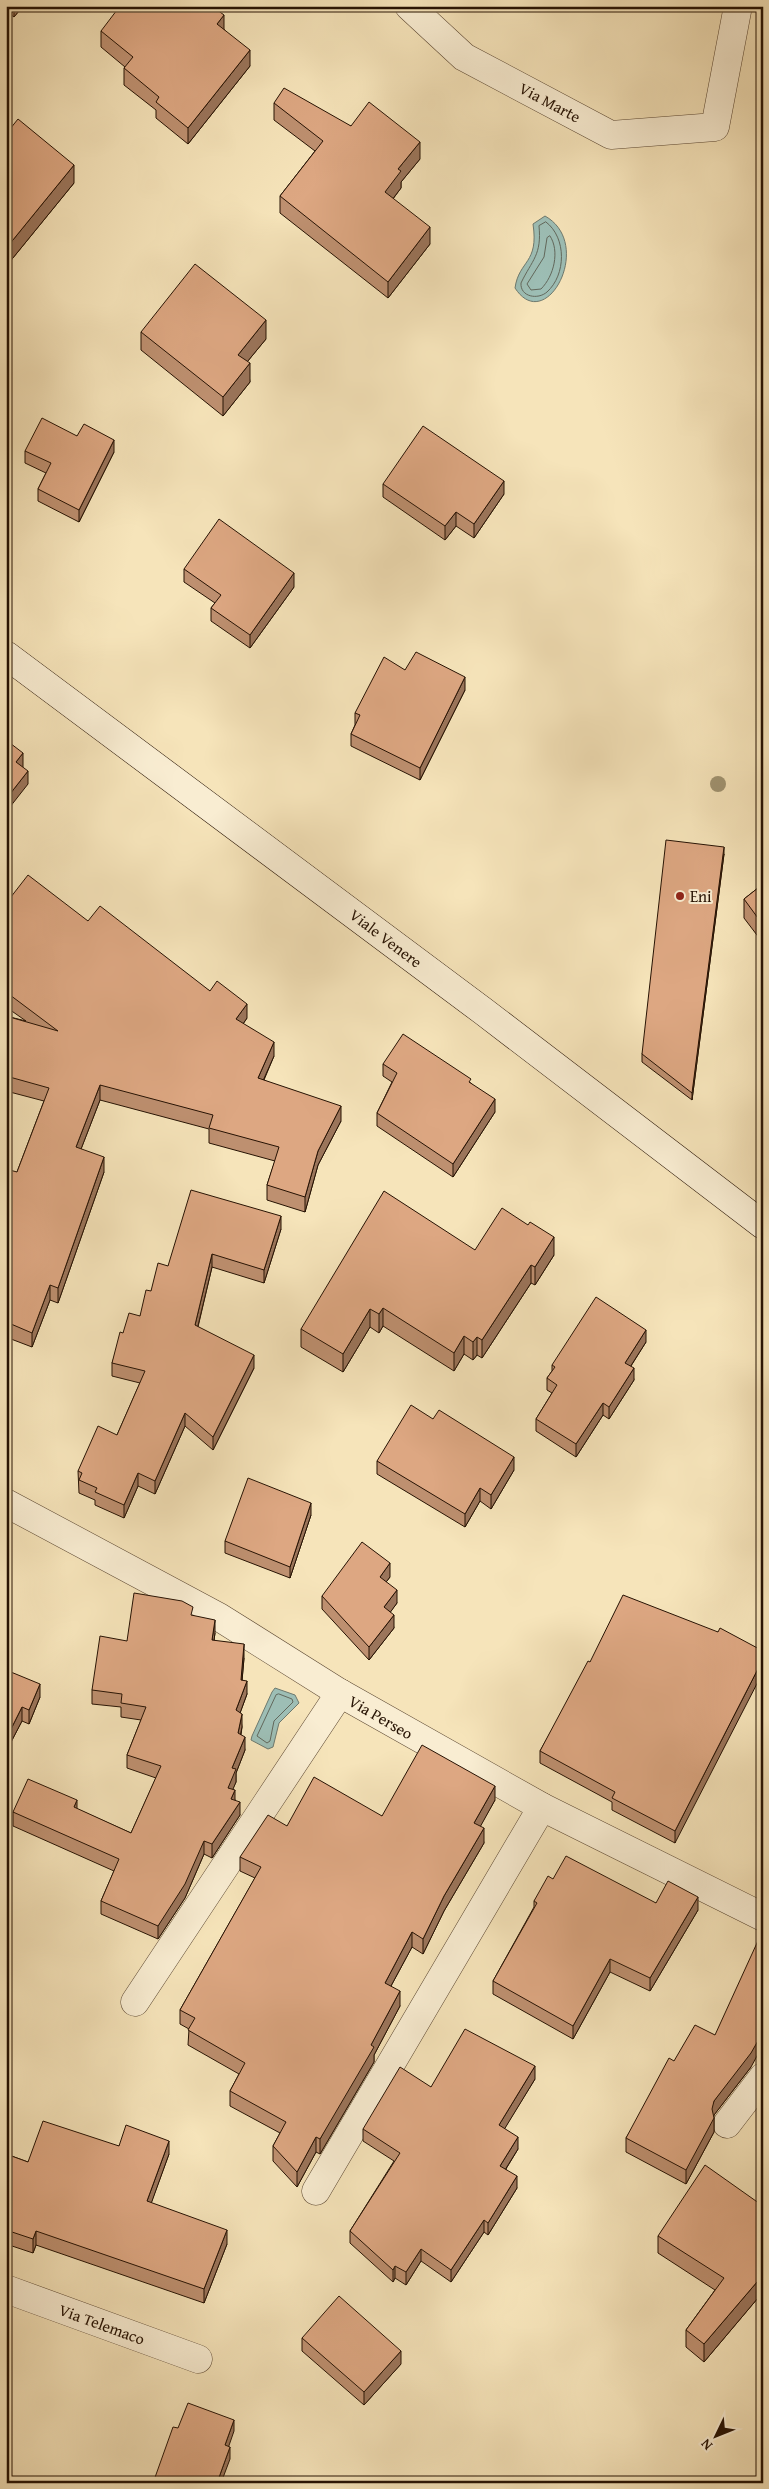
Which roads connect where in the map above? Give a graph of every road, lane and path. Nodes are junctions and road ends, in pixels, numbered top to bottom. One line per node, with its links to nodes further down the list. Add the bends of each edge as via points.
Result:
1 (408, 6): 2 (street, Via Marte, via 464,57 611,135 715,126)
2 (738, 6)
3 (6, 655): 4 (street, Viale Venere, via 483,1011)
4 (763, 1225)
5 (6, 1503): 6 (street, Via Perseo, via 219,1617)
6 (340, 1693): 7 (street, Via Perseo); 9 (street)
7 (542, 1807): 8 (street, Via Perseo); 12 (street)
8 (763, 1917)
9 (135, 2002)
10 (763, 2077): 11 (street)
11 (727, 2124)
12 (316, 2191)
13 (6, 2289): 14 (street, Via Telemaco)
14 (198, 2359)

